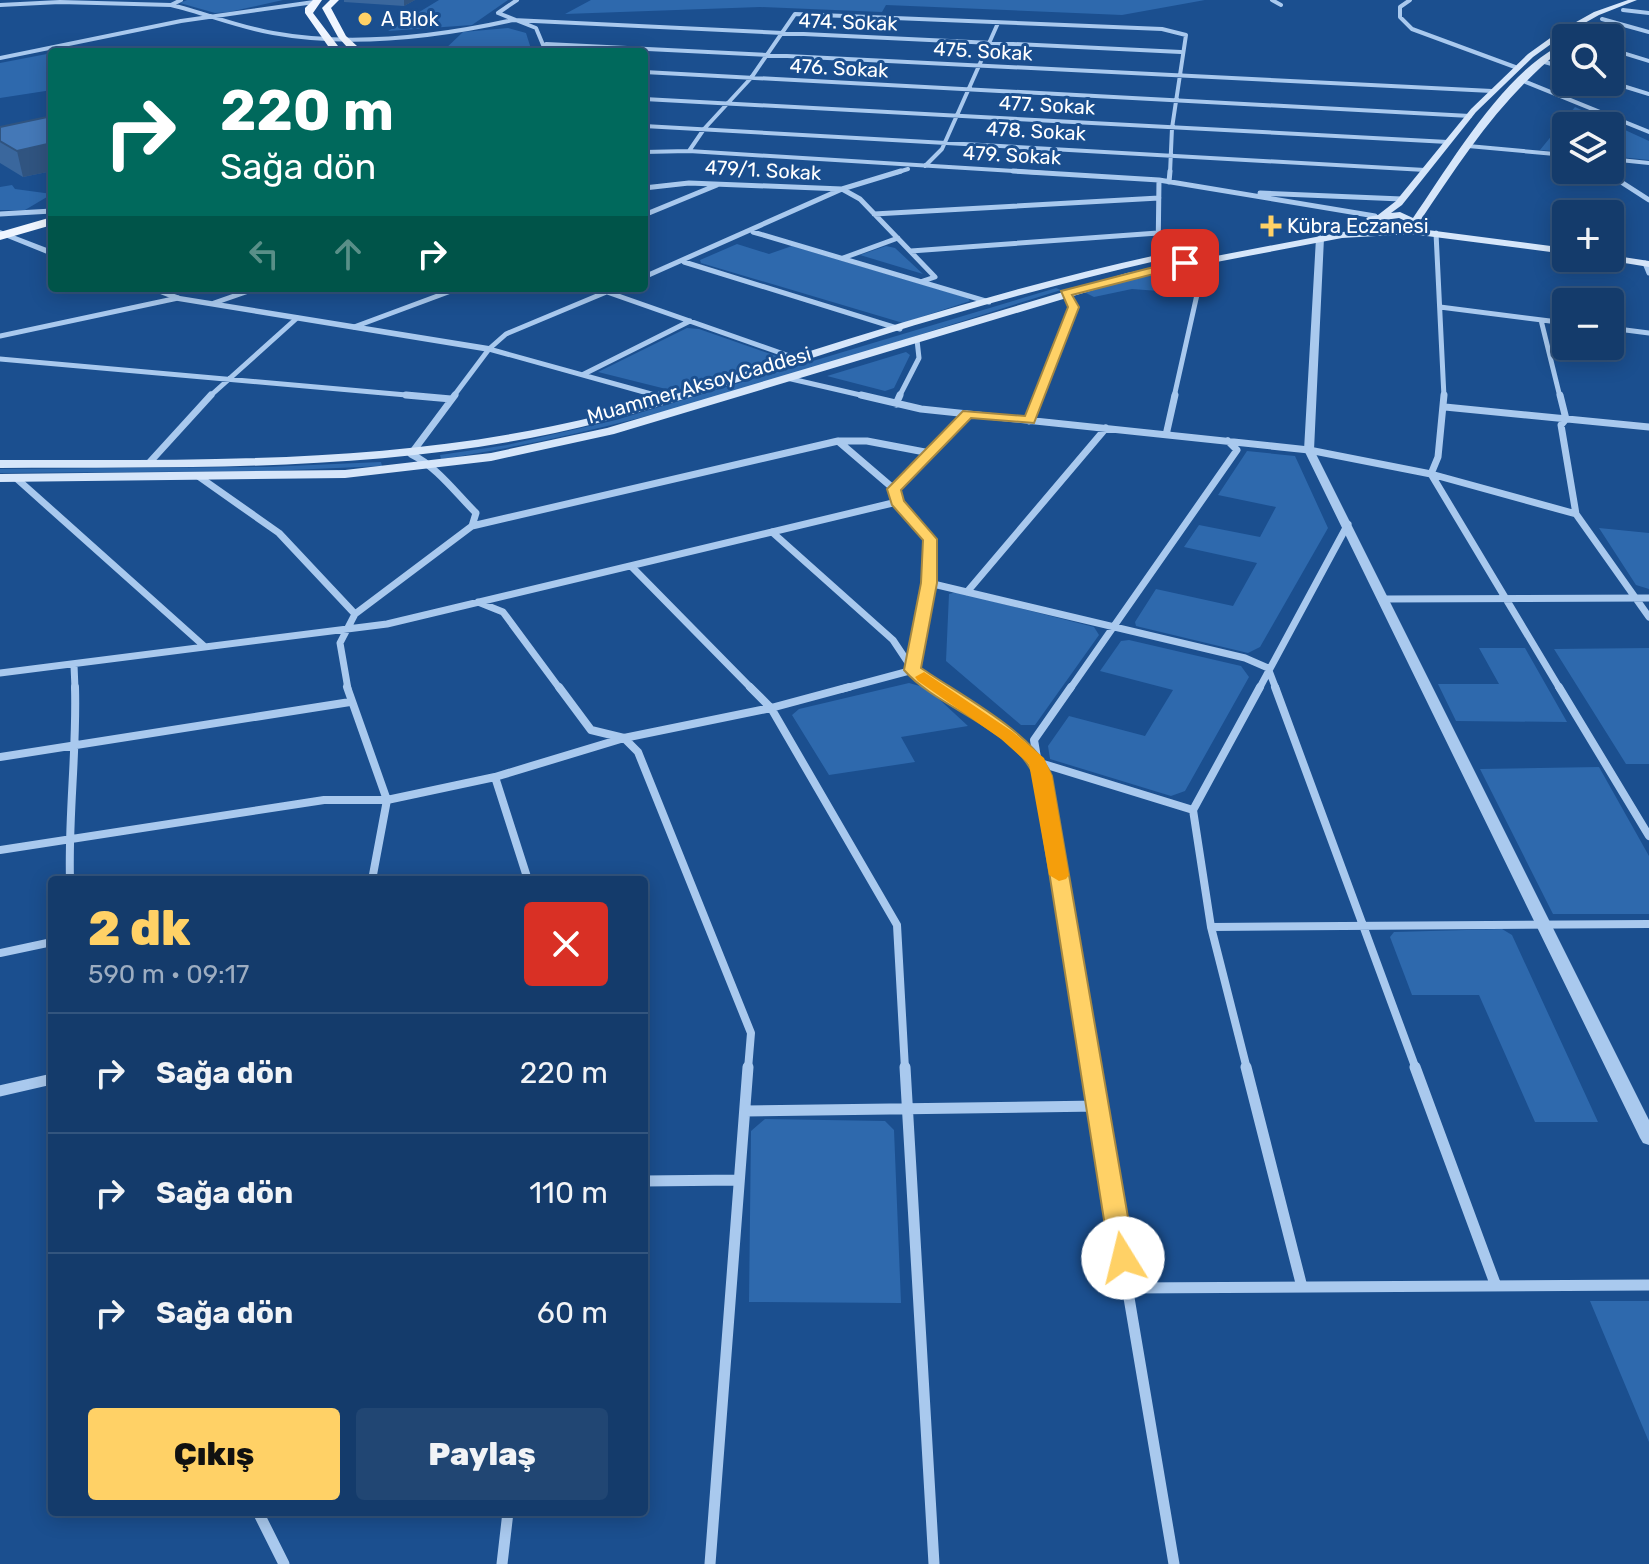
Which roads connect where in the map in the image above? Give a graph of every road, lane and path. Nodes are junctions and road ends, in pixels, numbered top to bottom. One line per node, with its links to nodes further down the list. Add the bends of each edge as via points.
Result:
1 (181, 0): 11 (street)
2 (335, 0): 22 (main road, via 326,8)
3 (517, 0): 17 (street, via 498,13)
4 (1272, 0): 12 (street)
5 (1410, 0): 42 (street, via 1400,7 1400,17 1412,29)
6 (1634, 0): 42 (main road, via 1589,15)
7 (51, 1): 10 (street, 474. Sokak); 11 (street, 474. Sokak)
8 (316, 1): 15 (street); 23 (main road, via 309,13)
9 (1649, 2): 13 (main road)
10 (0, 5)
11 (171, 5): 15 (street, 474. Sokak)
12 (1281, 5)
13 (1623, 10): 14 (street); 16 (main road)
14 (1649, 13)
15 (220, 16): 23 (street, 474. Sokak, via 272,33); 26 (street)
16 (1602, 19): 19 (main road); 20 (street)
17 (513, 20): 21 (street, 474. Sokak); 22 (street, 474. Sokak); 25 (street, via 536,28)
18 (998, 23): 21 (street, via 808,12 795,14); 24 (street); 33 (street, via 1179,31 1186,35)
19 (1594, 24)
20 (1649, 32)
21 (781, 34): 24 (street, 474. Sokak); 36 (street)
22 (342, 37): 23 (street, 474. Sokak); 28 (main road)
23 (327, 38): 27 (main road)
24 (991, 43): 33 (street, 474. Sokak); 41 (street)
25 (546, 44): 29 (street); 30 (street, 475. Sokak)
26 (52, 48)
27 (331, 48)
28 (352, 48)
29 (546, 48)
30 (626, 48)
31 (48, 49): 37 (street)
32 (648, 49): 36 (street, 475. Sokak)
33 (1181, 52): 44 (street)
34 (1552, 53): 38 (main road)
35 (1624, 53): 39 (street)
36 (766, 55): 41 (street, 475. Sokak); 45 (street)
37 (0, 58)
38 (1541, 61): 40 (street); 46 (main road)
39 (1649, 61)
40 (1552, 64)
41 (982, 65): 44 (street, 475. Sokak); 48 (street)
42 (1515, 67): 49 (main road)
43 (648, 72): 45 (street, 476. Sokak)
44 (1179, 75): 49 (street, 475. Sokak); 52 (street)
45 (751, 78): 48 (street, 476. Sokak); 53 (street)
46 (1521, 80): 59 (street); 62 (main road)
47 (1624, 86): 50 (street)
48 (972, 89): 52 (street, 476. Sokak); 54 (street)
49 (1492, 91): 55 (main road)
50 (1649, 94)
51 (648, 99): 53 (street, 477. Sokak)
52 (1176, 99): 55 (street, 476. Sokak); 57 (street)
53 (730, 104): 54 (street, 477. Sokak); 58 (street)
54 (955, 116): 57 (street, 477. Sokak); 60 (street)
55 (1470, 116): 61 (main road)
56 (648, 126): 58 (street, 478. Sokak)
57 (1172, 128): 61 (street, 477. Sokak); 65 (street)
58 (704, 129): 60 (street, 478. Sokak); 63 (street)
59 (1649, 131)
60 (947, 142): 65 (street, 478. Sokak); 69 (street)
61 (1448, 142): 70 (main road)
62 (1468, 146): 66 (street); 86 (main road)
63 (689, 151): 64 (street, 479. Sokak); 69 (street, 479. Sokak)
64 (648, 152)
65 (1170, 154): 70 (street, 478. Sokak); 72 (street)
66 (1552, 154)
67 (1624, 160): 68 (street)
68 (1649, 163)
69 (926, 166): 71 (street, 479. Sokak); 76 (street, 479/1. Sokak)
70 (1425, 170): 79 (main road)
71 (1159, 180): 72 (street, 479. Sokak); 78 (street)
72 (1169, 182): 77 (street, 479. Sokak)
73 (719, 184): 75 (street, 479/1. Sokak); 76 (street, 479/1. Sokak); 82 (street)
74 (1624, 184): 80 (street)
75 (648, 188)
76 (842, 189): 84 (street); 88 (street)
77 (1224, 191): 79 (street); 85 (street, 479. Sokak)
78 (1159, 198): 84 (street); 91 (street)
79 (1402, 199): 85 (main road)
80 (1649, 200)
81 (48, 211): 83 (street)
82 (648, 213)
83 (0, 214)
84 (874, 214): 95 (street)
85 (1376, 217): 86 (main road); 89 (main road, Muammer Aksoy Caddesi, via 1377,227); 105 (main road)
86 (1417, 220): 90 (main road, via 1420,227); 98 (main road)
87 (48, 222): 93 (main road)
88 (752, 231): 104 (street); 108 (street)
89 (1393, 231): 90 (main road, Muammer Aksoy Caddesi); 96 (main road, Muammer Aksoy Caddesi)
90 (1411, 231): 92 (main road, Muammer Aksoy Caddesi)
91 (1158, 233): 102 (street); 105 (street)
92 (1436, 233): 100 (main road, Muammer Aksoy Caddesi); 120 (street)
93 (2, 234): 97 (street)
94 (48, 235): 97 (main road)
95 (898, 238): 102 (street); 104 (street)
96 (1320, 238): 106 (main road, Muammer Aksoy Caddesi); 149 (street)
97 (24, 242): 99 (main road); 101 (street)
98 (1552, 242)
99 (0, 248)
100 (1552, 249)
101 (48, 251)
102 (911, 251): 111 (street, via 935,277)
103 (1624, 256): 109 (main road)
104 (842, 258): 111 (street)
105 (1158, 258): 118 (main road)
106 (1205, 259): 116 (main road, Muammer Aksoy Caddesi); 146 (street)
107 (1624, 260): 109 (main road)
108 (683, 262): 110 (street); 126 (street)
109 (1648, 264)
110 (648, 275)
111 (923, 281): 118 (street)
112 (161, 292): 117 (street)
113 (246, 292): 119 (street)
114 (448, 292): 125 (street)
115 (606, 292): 123 (street); 131 (street, via 506,334)
116 (1065, 293): 130 (main road, Muammer Aksoy Caddesi); 143 (street, via 1073,307)
117 (178, 298): 119 (street); 129 (street)
118 (989, 302): 126 (main road)
119 (214, 303): 121 (street)
120 (1440, 307): 122 (street); 140 (street)
121 (297, 318): 125 (street); 136 (street)
122 (1541, 320): 124 (street); 142 (street)
123 (690, 321): 133 (street); 134 (street)
124 (1552, 321)
125 (354, 327): 131 (street)
126 (901, 329): 133 (main road)
127 (1624, 330): 128 (street)
128 (1649, 333)
129 (0, 336)
130 (917, 340): 135 (main road, Muammer Aksoy Caddesi); 139 (street, via 919,358)
131 (489, 349): 134 (street); 137 (street)
132 (0, 359): 136 (street)
133 (798, 359): 138 (main road)
134 (583, 374): 138 (street, via 659,394)
135 (787, 378): 139 (street); 154 (main road, Muammer Aksoy Caddesi, via 567,442)
136 (229, 381): 137 (street); 152 (street, via 192,412)
137 (451, 399): 151 (street)
138 (664, 400): 151 (main road, via 553,430)
139 (896, 404): 141 (street)
140 (1445, 407): 142 (street); 155 (street, via 1438,466)
141 (967, 414): 143 (street); 150 (street)
142 (1566, 419): 144 (street); 161 (street, via 1561,425)
143 (1029, 421): 145 (street)
144 (1649, 427)
145 (1106, 428): 146 (street); 167 (street)
146 (1166, 435): 148 (street)
147 (838, 441): 150 (street); 159 (street); 163 (street)
148 (1228, 441): 149 (street); 175 (street, via 1237,450)
149 (1309, 450): 155 (street); 162 (street)
150 (930, 453): 159 (street)
151 (411, 454): 152 (main road, via 308,462); 154 (street)
152 (149, 463): 153 (main road)
153 (0, 464)
154 (432, 465): 156 (main road, Muammer Aksoy Caddesi, via 333,474); 163 (street, via 476,513)
155 (1431, 474): 161 (street); 171 (street)
156 (198, 476): 158 (main road, Muammer Aksoy Caddesi); 173 (street, via 279,533)
157 (0, 478): 158 (main road, Muammer Aksoy Caddesi)
158 (16, 478): 177 (street)
159 (894, 489): 160 (street)
160 (897, 502): 164 (street); 166 (street, via 930,539)
161 (1576, 514): 168 (street)
162 (1348, 524): 170 (street); 179 (street)
163 (472, 526): 173 (street)
164 (772, 532): 165 (street); 180 (street, via 893,640)
165 (631, 566): 172 (street); 183 (street)
166 (929, 583): 167 (street); 180 (street)
167 (967, 592): 175 (street)
168 (1635, 598): 169 (street); 171 (street); 174 (street)
169 (1649, 598)
170 (1384, 599): 171 (street); 197 (street)
171 (1506, 599): 191 (street)
172 (478, 602): 176 (street); 184 (street, via 503,612 591,730)
173 (355, 614): 176 (street)
174 (1649, 617)
175 (1113, 627): 179 (street); 187 (street, via 1034,740)
176 (345, 630): 177 (street); 182 (street, via 340,643)
177 (204, 646): 178 (street)
178 (74, 665): 181 (street); 185 (street)
179 (1268, 668): 190 (street); 199 (street)
180 (913, 670): 183 (street); 187 (street)
181 (0, 673)
182 (350, 702): 185 (street); 189 (street)
183 (771, 708): 184 (street); 206 (street, via 897,925)
184 (624, 738): 188 (street); 207 (street, via 638,752 751,1033)
185 (77, 747): 186 (street); 192 (street)
186 (0, 757)
187 (1037, 762): 190 (street); 205 (street)
188 (495, 777): 189 (street); 196 (street)
189 (387, 800): 192 (street, via 324,800); 195 (street)
190 (1193, 810): 200 (street)
191 (1649, 836)
192 (69, 837): 193 (street); 194 (street)
193 (0, 850)
194 (70, 876)
195 (373, 876)
196 (527, 876)
197 (1544, 924): 198 (street); 199 (street); 208 (street)
198 (1649, 924)
199 (1361, 926): 200 (street); 212 (street)
200 (1211, 927): 213 (street)
201 (48, 943): 202 (street)
202 (0, 953)
203 (48, 1080): 204 (street)
204 (0, 1091)
205 (1098, 1106): 206 (street); 214 (street)
206 (908, 1109): 207 (street); 220 (street)
207 (745, 1111): 209 (street)
208 (1649, 1138)
209 (739, 1180): 210 (street); 219 (street)
210 (648, 1181)
211 (1649, 1285): 212 (street)
212 (1496, 1286): 213 (street)
213 (1302, 1287): 214 (street)
214 (1128, 1288): 221 (street)
215 (260, 1516): 217 (street)
216 (508, 1516): 218 (street)
217 (284, 1564)
218 (502, 1564)
219 (710, 1564)
220 (934, 1564)
221 (1174, 1564)

